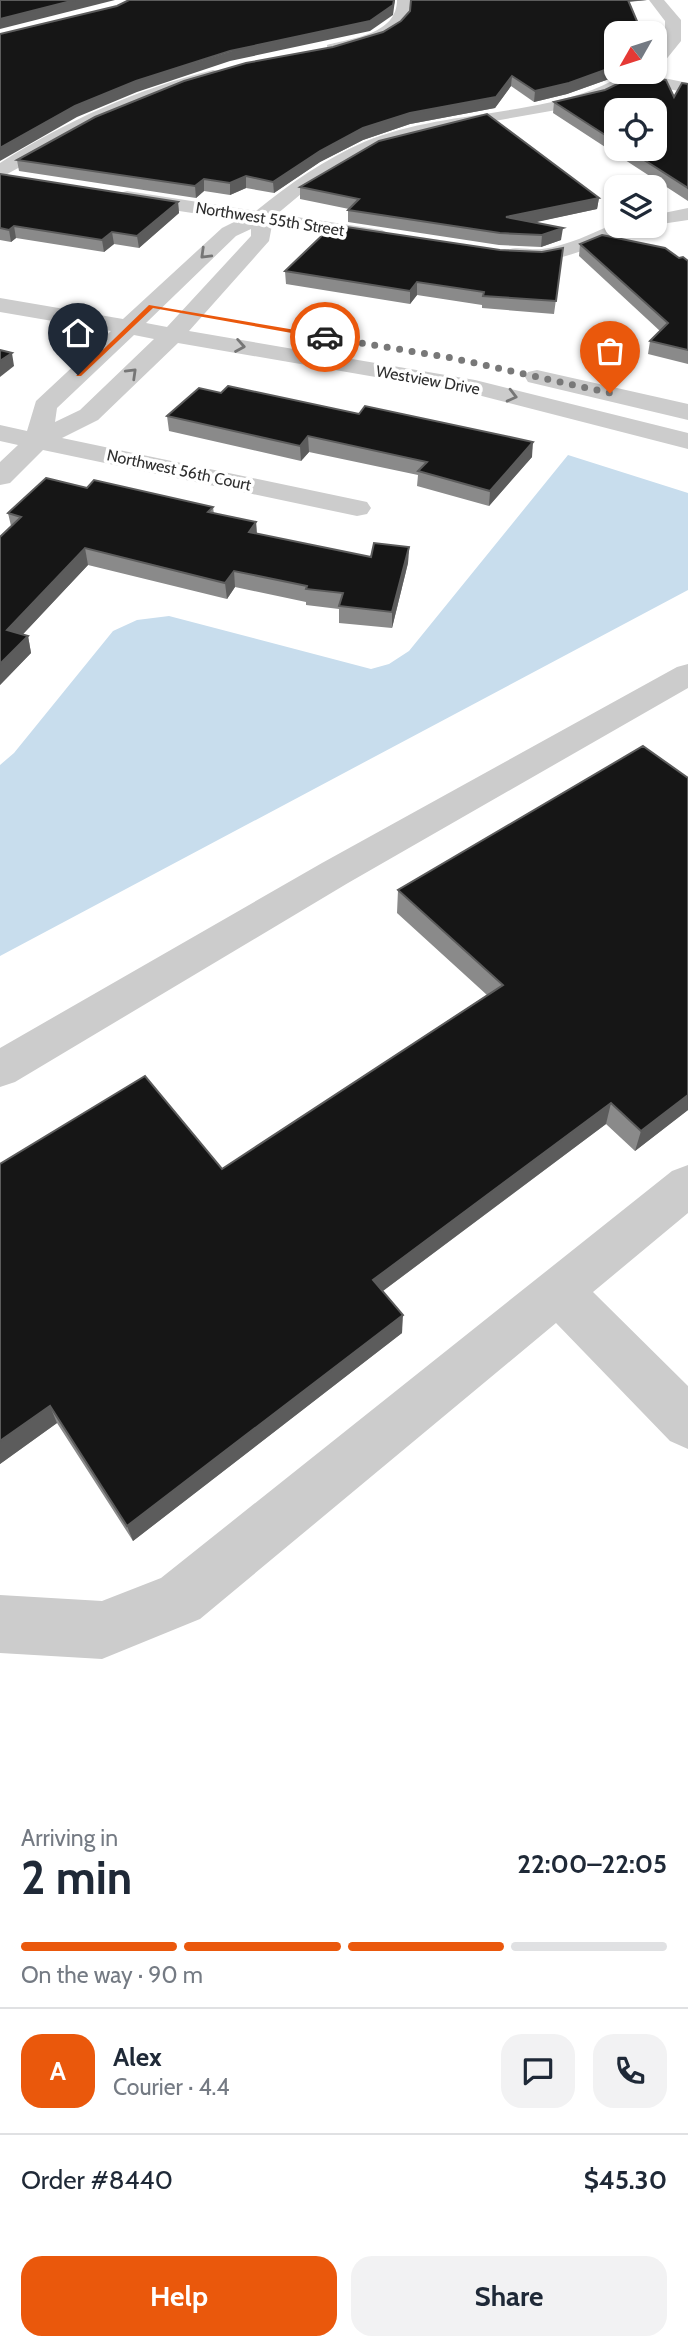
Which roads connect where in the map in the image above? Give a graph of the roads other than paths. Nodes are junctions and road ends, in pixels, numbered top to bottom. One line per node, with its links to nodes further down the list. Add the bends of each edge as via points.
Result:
1 (404, 0): 4 (street, via 400,21 377,36)
2 (656, 0): 3 (street, via 673,20 673,41)
3 (667, 48)
4 (316, 51)
5 (225, 71): 9 (street, via 110,109 48,140)
6 (667, 82): 8 (street)
7 (620, 84): 13 (street, via 556,105 453,123 371,146 300,185)
8 (688, 88)
9 (0, 172)
10 (0, 177): 11 (street)
11 (27, 182)
12 (110, 194): 13 (street, Northwest 55th Street)
13 (261, 217): 17 (street, Northwest 55th Street); 21 (street, one-way to 21, via 229,232); 22 (street, via 262,237)
14 (671, 218): 15 (street)
15 (688, 232)
16 (604, 235): 18 (street, via 541,256)
17 (406, 240)
18 (485, 252)
19 (124, 301): 21 (street)
20 (0, 305): 24 (street, Westview Drive)
21 (151, 306): 22 (street); 24 (street)
22 (191, 314): 23 (street); 25 (street)
23 (219, 318)
24 (129, 327): 25 (street, Westview Drive); 29 (street, via 45,407)
25 (173, 334): 29 (street, one-way to 25, via 89,415); 30 (street, Westview Drive, one-way to 30, via 475,387)
26 (465, 361): 27 (street, Westview Drive)
27 (688, 412)
28 (0, 433): 29 (street, Northwest 56th Court)
29 (38, 440): 31 (street); 32 (street, Northwest 56th Court)
30 (688, 441)
31 (0, 477)
32 (357, 508)
33 (688, 674): 34 (street)
34 (0, 1069)
35 (688, 1185): 36 (street)
36 (558, 1291): 37 (street); 38 (street, via 180,1599 102,1630)
37 (687, 1423)
38 (0, 1624)

